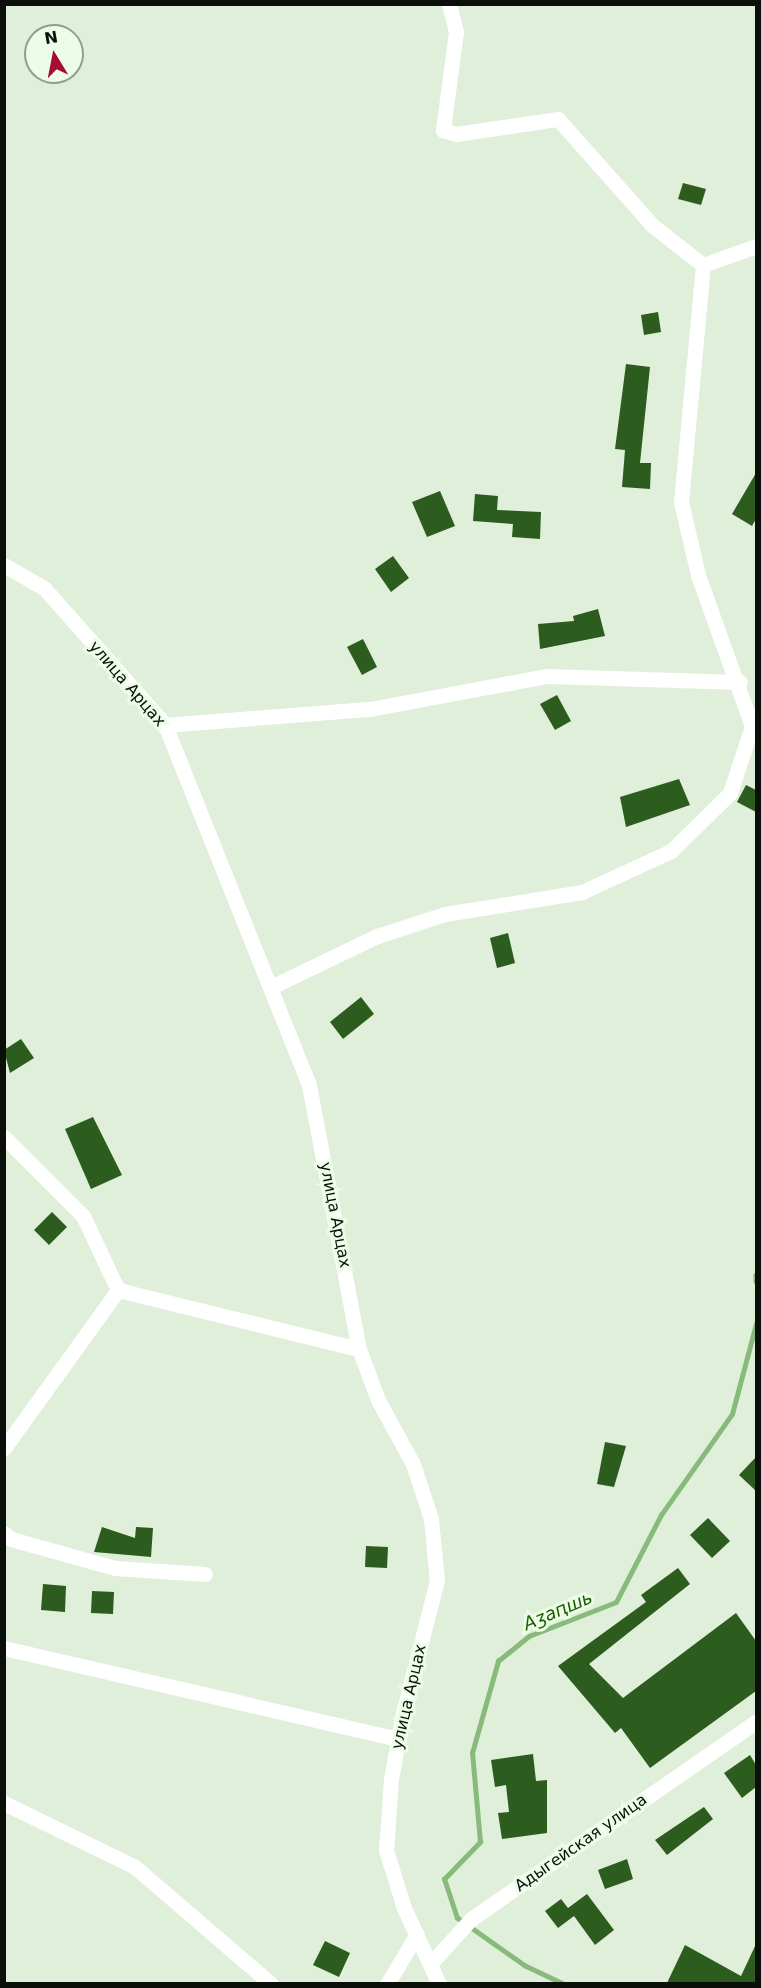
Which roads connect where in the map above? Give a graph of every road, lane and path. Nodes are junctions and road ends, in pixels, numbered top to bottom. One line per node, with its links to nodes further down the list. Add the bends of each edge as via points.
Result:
1 (449, 4): 3 (street, via 456,32 443,130 456,134 558,119 653,226)
2 (756, 246): 3 (street)
3 (703, 265): 5 (street, via 681,502 698,575)
4 (4, 565): 6 (street, улица Арцах, via 44,588)
5 (740, 682): 6 (street, via 546,676 370,709); 7 (street)
6 (165, 725): 8 (street, улица Арцах)
7 (754, 727): 8 (street, via 730,793 671,851 582,892 445,914 377,936)
8 (273, 986): 11 (street, улица Арцах, via 309,1085)
9 (4, 1137): 10 (street, via 83,1216)
10 (118, 1290): 11 (street); 12 (street)
11 (359, 1349): 17 (street, улица Арцах, via 378,1400 413,1464 431,1519 437,1580)
12 (4, 1448)
13 (4, 1533): 14 (street, via 115,1568)
14 (205, 1574)
15 (4, 1648): 17 (street)
16 (756, 1722): 20 (street, Адыгейская улица, via 468,1923)
17 (398, 1739): 19 (street, улица Арцах, via 387,1850)
18 (4, 1803): 21 (street, via 135,1867)
19 (417, 1934): 20 (street, улица Арцах); 22 (street)
20 (432, 1962): 23 (street)
21 (271, 1983)
22 (387, 1983)
23 (439, 1983)

